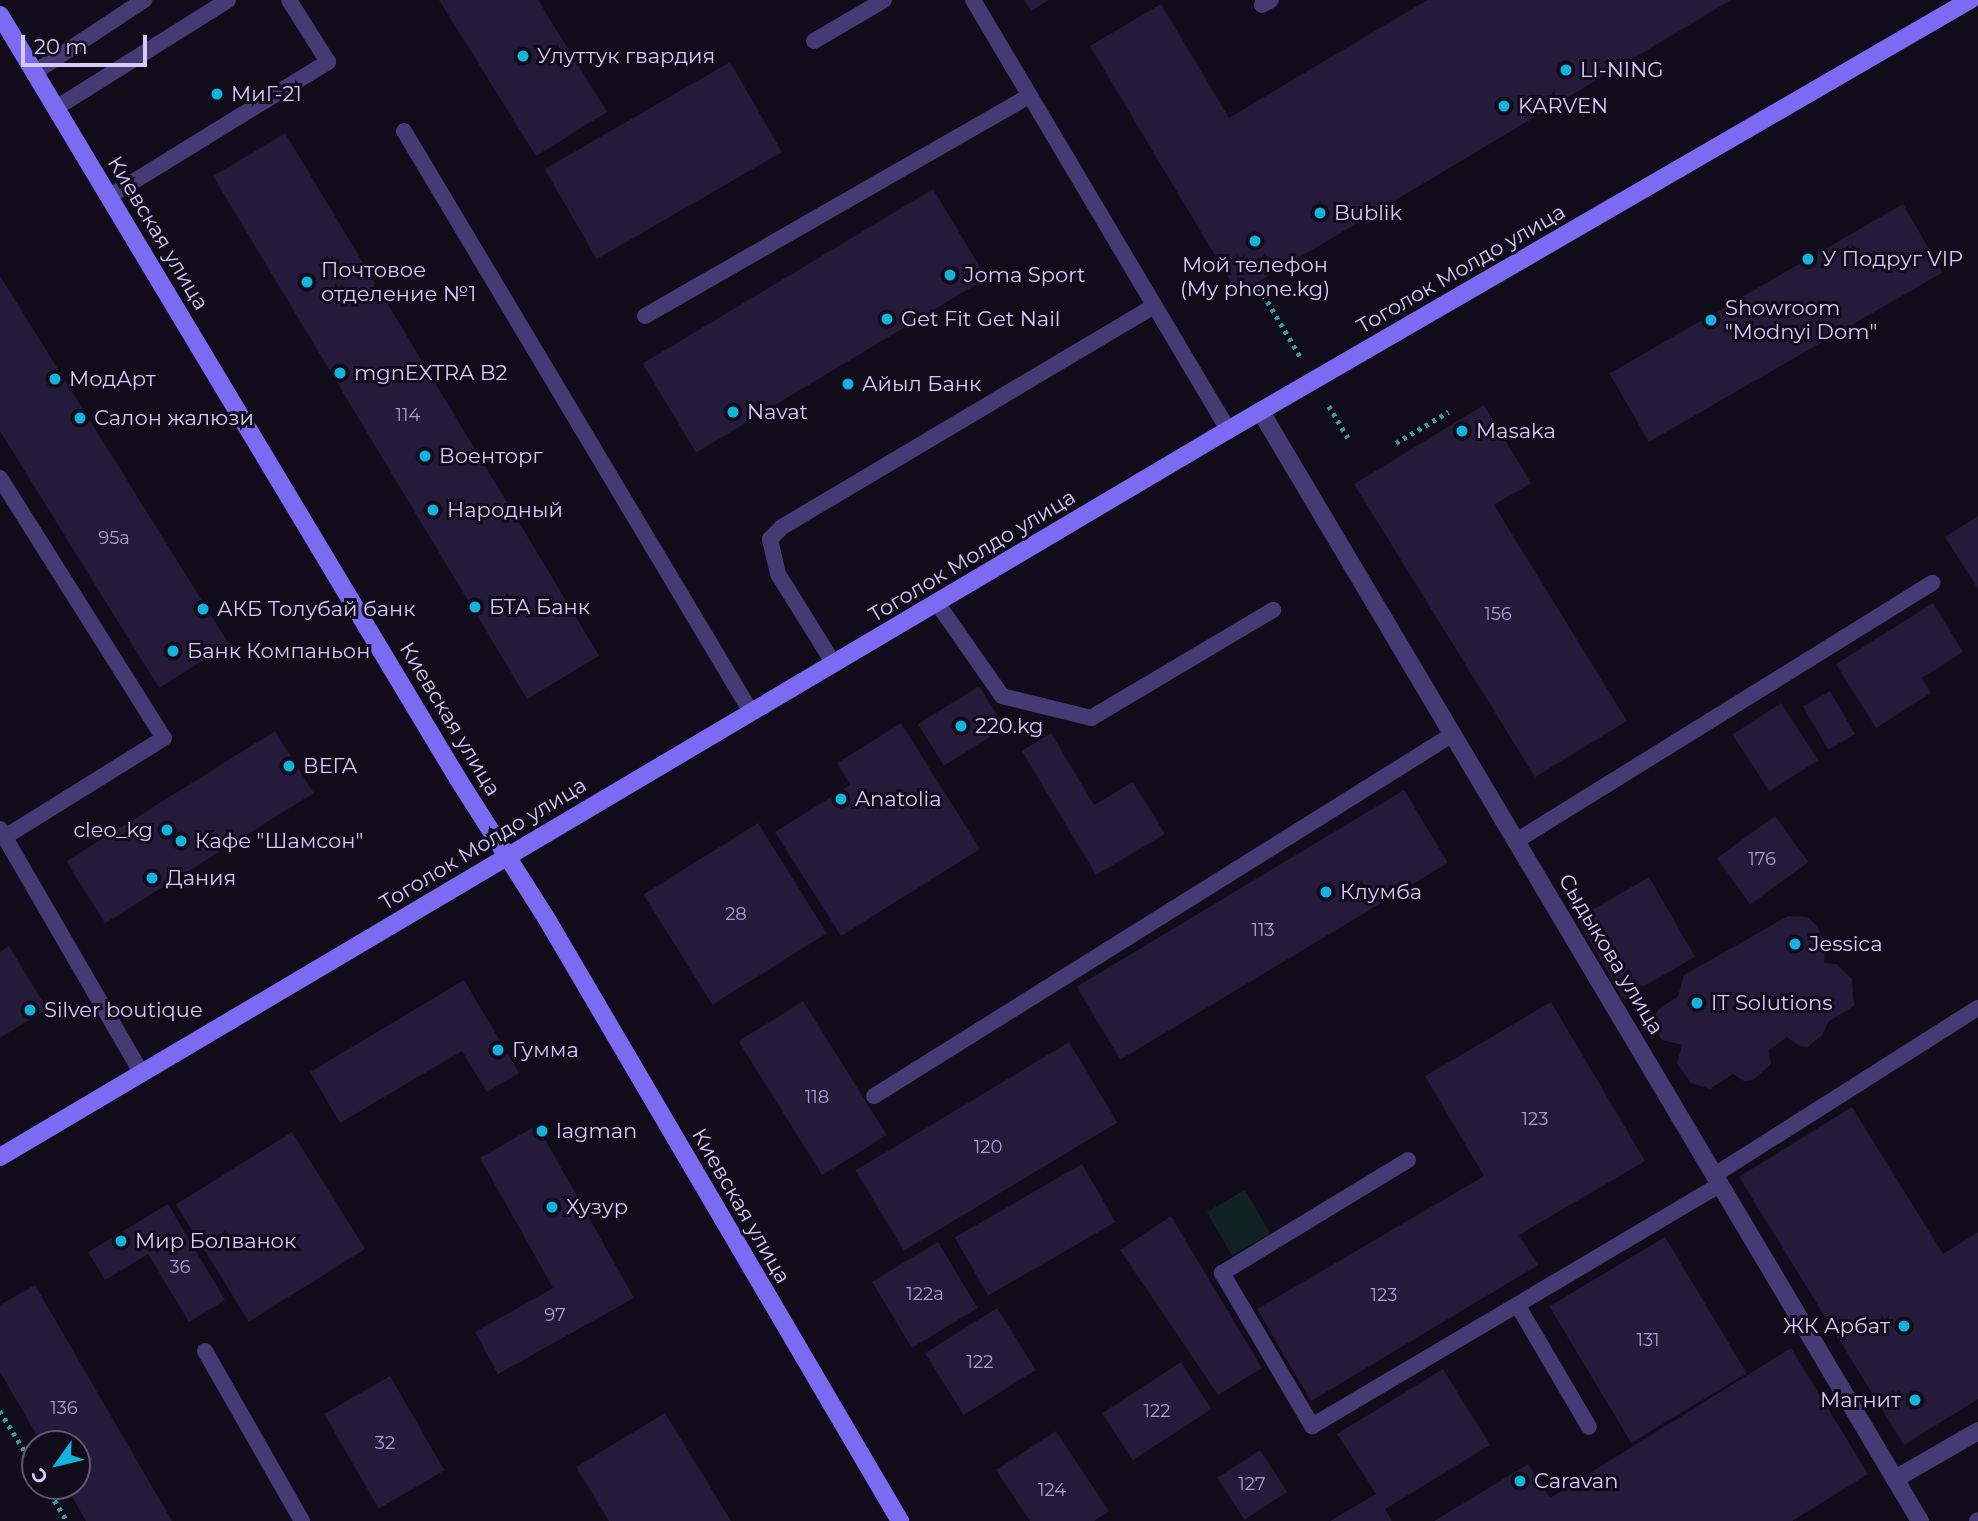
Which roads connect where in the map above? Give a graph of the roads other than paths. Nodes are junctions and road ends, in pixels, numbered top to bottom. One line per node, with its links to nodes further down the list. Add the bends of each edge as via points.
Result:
1 (144, 0): 9 (lane)
2 (228, 0): 11 (lane)
3 (289, 0): 13 (lane, via 328,62)
4 (884, 0): 8 (lane)
5 (973, 0): 10 (lane)
6 (1970, 0): 16 (main road, Тоголок Молдо улица)
7 (0, 15): 9 (main road, Киевская улица)
8 (814, 41)
9 (35, 72): 11 (main road, Киевская улица)
10 (1029, 96): 14 (lane); 15 (lane)
11 (56, 108): 13 (main road, Киевская улица)
12 (404, 131): 23 (lane)
13 (110, 196): 27 (main road, Киевская улица, via 458,779)
14 (1154, 306): 17 (lane); 22 (lane, via 782,527 770,539 778,574)
15 (645, 316)
16 (1261, 411): 17 (main road, Тоголок Молдо улица); 24 (street, Сыдыкова улица)
17 (1228, 430): 20 (main road, Тоголок Молдо улица)
18 (0, 478): 25 (lane, via 164,738)
19 (1932, 583): 26 (lane)
20 (937, 603): 21 (lane, via 1002,696 1091,718); 22 (main road, Тоголок Молдо улица)
21 (1273, 610)
22 (834, 664): 23 (main road, Тоголок Молдо улица)
23 (751, 712): 27 (main road, Тоголок Молдо улица)
24 (1453, 734): 26 (street, Сыдыкова улица); 30 (lane)
25 (2, 833): 29 (lane)
26 (1516, 841): 33 (street, Сыдыкова улица)
27 (509, 855): 29 (main road, Тоголок Молдо улица); 40 (main road, Киевская улица)
28 (1978, 1008): 33 (lane)
29 (142, 1074): 31 (main road, Тоголок Молдо улица)
30 (874, 1096)
31 (0, 1157)
32 (1408, 1160): 34 (lane, via 1222,1273 1311,1426)
33 (1717, 1180): 34 (lane); 38 (street, Сыдыкова улица)
34 (1518, 1306): 36 (lane)
35 (205, 1351): 39 (lane)
36 (1589, 1427)
37 (1978, 1431): 38 (street)
38 (1895, 1479): 41 (street, Сыдыкова улица)
39 (303, 1521)
40 (900, 1521)
41 (1920, 1521)

